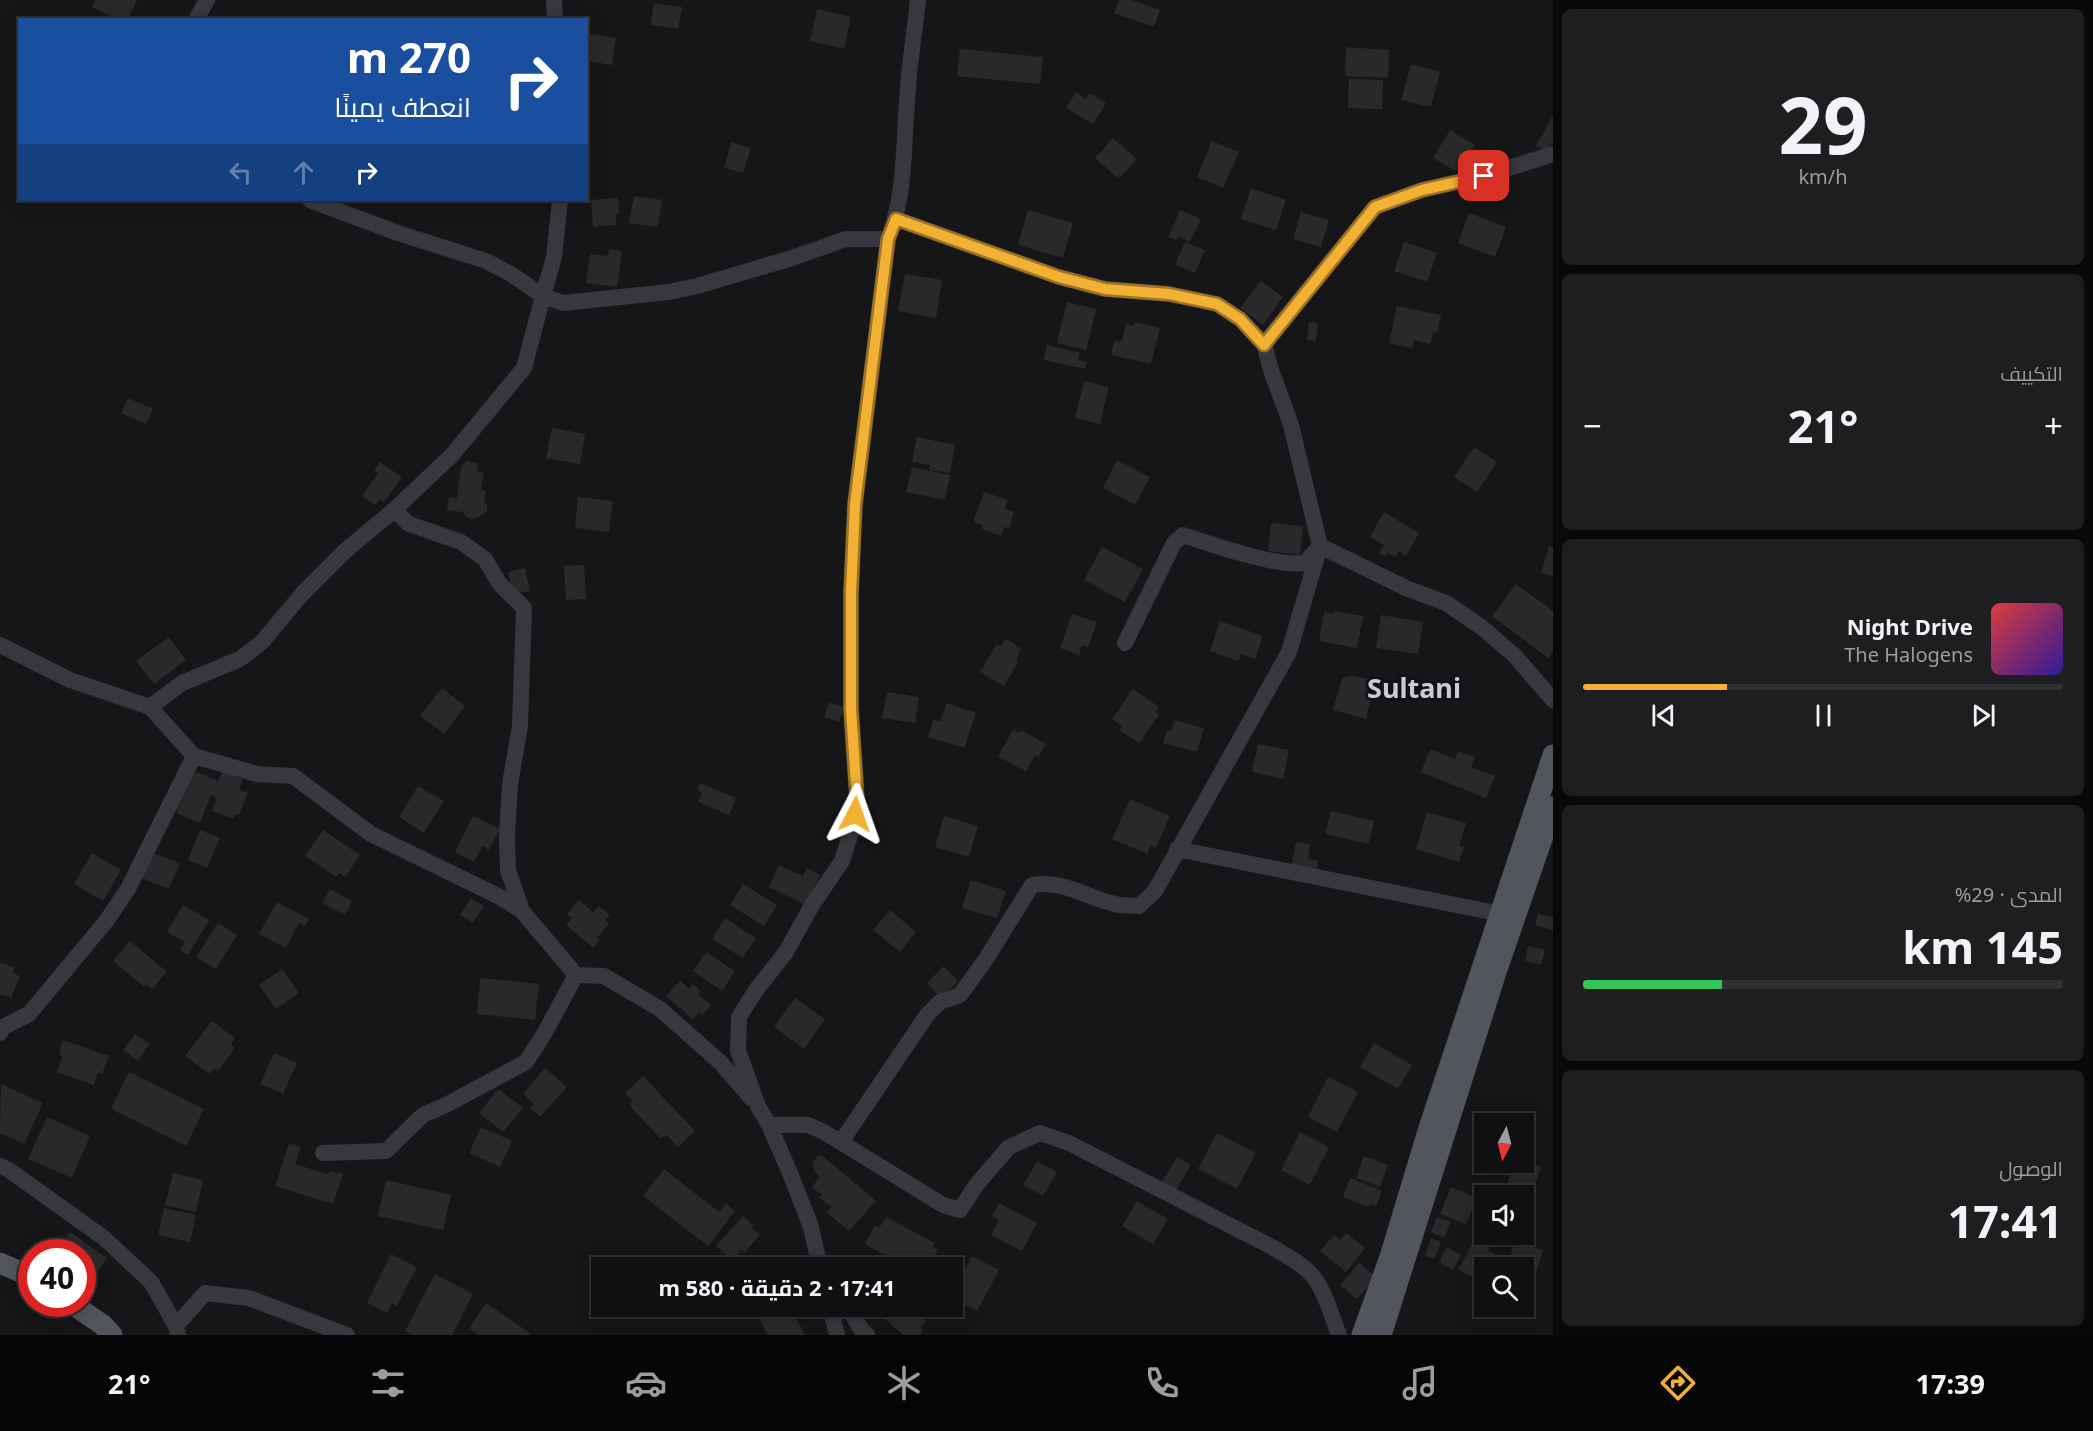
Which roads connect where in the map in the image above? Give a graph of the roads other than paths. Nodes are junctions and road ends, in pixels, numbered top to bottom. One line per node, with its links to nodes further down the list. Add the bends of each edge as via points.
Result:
1 (207, 0): 4 (street)
2 (554, 0): 5 (street)
3 (918, 0): 9 (street)
4 (197, 18)
5 (555, 18)
6 (1553, 154): 12 (street, via 1375,207)
7 (313, 201): 11 (street, via 486,261)
8 (560, 201): 11 (street, via 554,257)
9 (896, 219): 10 (street); 12 (street, via 1059,277 1105,289 1169,294 1217,304 1240,319)
10 (888, 239): 11 (street, via 846,238 792,258 669,292 563,303); 27 (street, via 855,504 851,709 857,799 842,861 786,952 739,1017 738,1052)
11 (543, 296): 13 (street, via 524,368 452,455)
12 (1264, 345): 14 (street, via 1291,425)
13 (394, 510): 18 (street, via 345,551 262,642 240,659 182,683); 23 (street, via 410,525 461,542 485,559 499,583 524,608 520,726 510,784 507,835 507,870)
14 (1320, 546): 15 (street, via 1305,563 1294,564 1182,535 1174,543); 17 (street, via 1446,603 1514,655); 22 (street, via 1289,652)
15 (1125, 643)
16 (0, 645): 18 (street, via 70,680)
17 (1553, 700)
18 (150, 707): 19 (street)
19 (194, 756): 23 (street, via 257,774 293,776 371,834); 26 (street, via 128,889 107,920 29,1014 3,1027)
20 (1553, 756): 24 (main road)
21 (1553, 807): 47 (main road, via 1496,972)
22 (1177, 849): 24 (street); 29 (street, via 1161,882 1139,906 1119,905 1046,883 1032,885 960,995 940,1002 927,1015)
23 (522, 911): 25 (street)
24 (1501, 914): 46 (main road)
25 (576, 975): 27 (street, via 604,976 660,1009 721,1063); 30 (street, via 526,1062 423,1115 386,1151)
26 (0, 1033)
27 (758, 1106): 28 (street)
28 (769, 1125): 29 (street, via 808,1125); 32 (street)
29 (841, 1142): 45 (street, via 943,1205 960,1210 1010,1147 1040,1133 1069,1143 1274,1248 1311,1273)
30 (323, 1154)
31 (0, 1166): 40 (street, via 104,1238 151,1282)
32 (811, 1227): 33 (street); 34 (street)
33 (818, 1257)
34 (823, 1257)
35 (0, 1263): 36 (main road)
36 (18, 1271)
37 (91, 1317): 41 (main road)
38 (833, 1317): 43 (street)
39 (855, 1317): 44 (street)
40 (177, 1330): 42 (street, via 205,1293 249,1298)
41 (112, 1335)
42 (347, 1335)
43 (837, 1335)
44 (867, 1335)
45 (1339, 1335)
46 (1362, 1335)
47 (1382, 1335)

